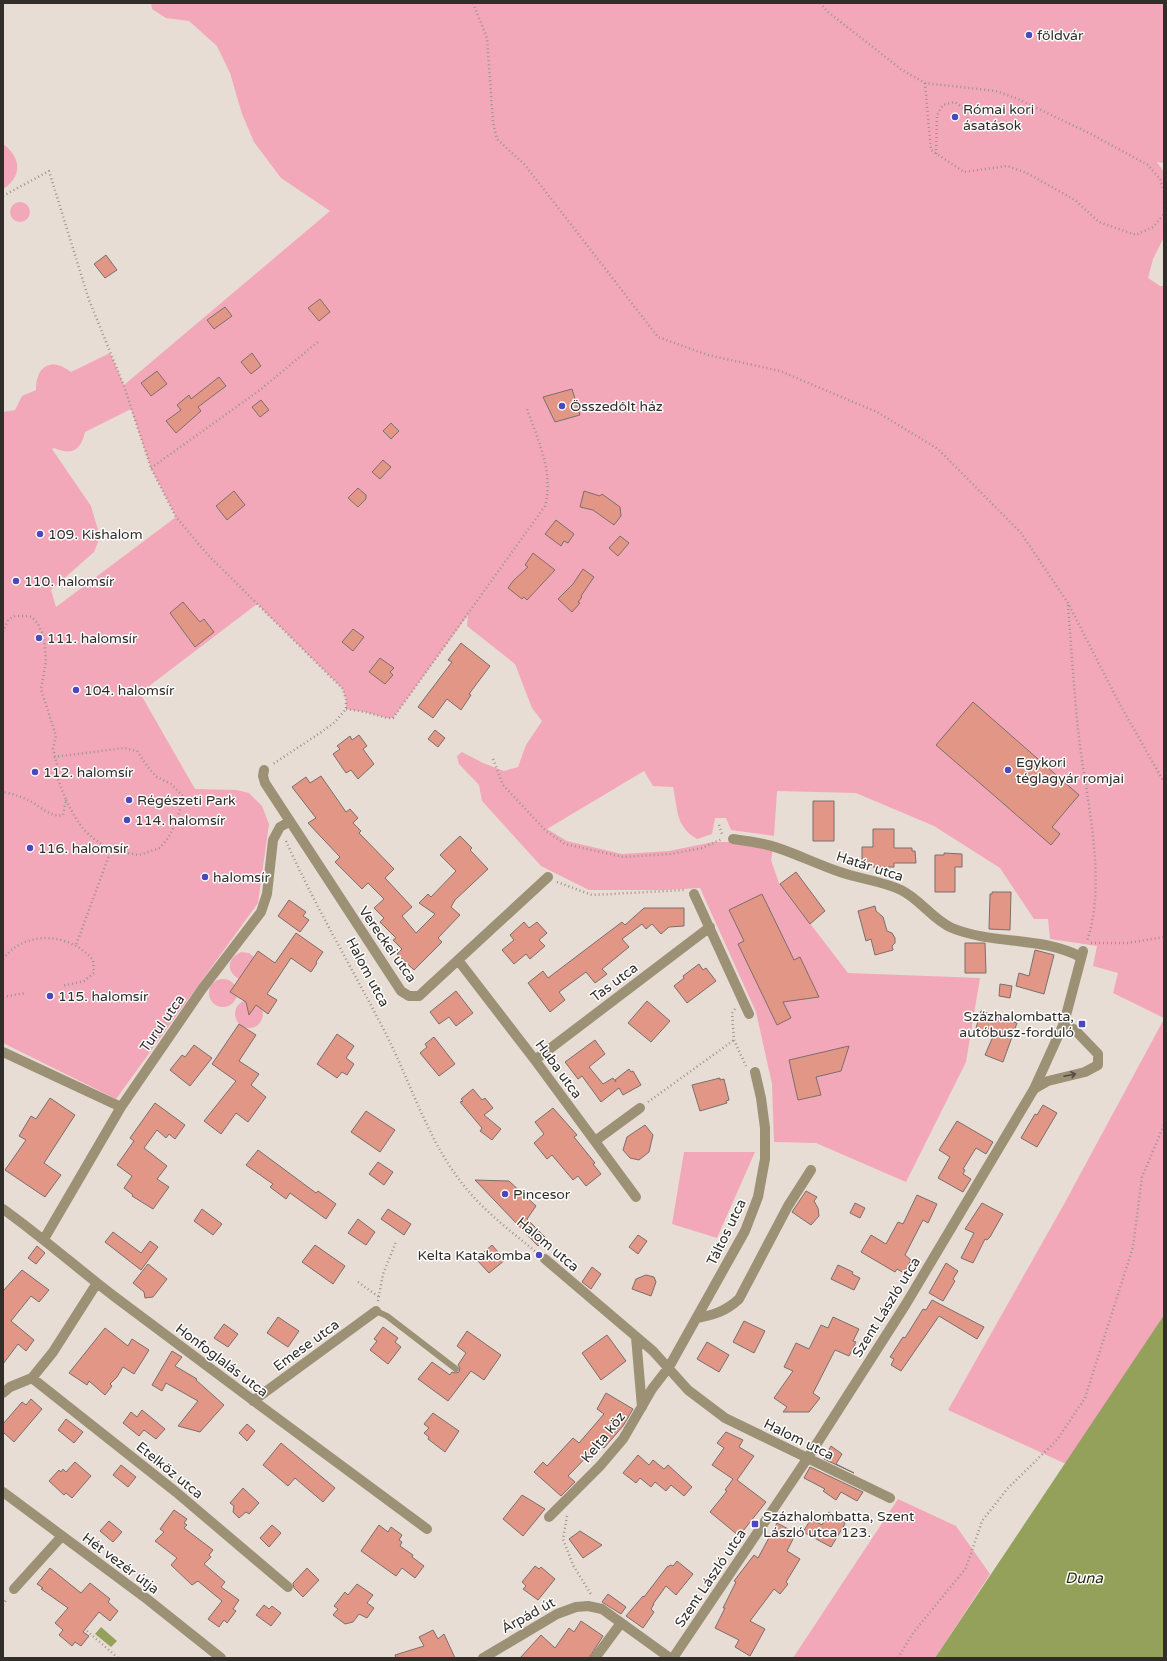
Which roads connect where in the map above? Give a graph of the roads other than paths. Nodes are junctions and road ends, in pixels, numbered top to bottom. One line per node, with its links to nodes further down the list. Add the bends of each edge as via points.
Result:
1 (264, 770): 2 (street, Vereckei utca, via 265,784)
2 (285, 825): 8 (street, Vereckei utca, via 401,991 409,996 419,996); 15 (street, Turul utca, via 273,840 268,894 262,912 202,989)
3 (729, 839): 7 (street, Határ utca, via 778,848 841,872 889,885 908,894 952,928 1009,942 1037,942 1068,950)
4 (548, 877): 8 (street, Vereckei utca)
5 (694, 894): 6 (street)
6 (710, 927): 9 (street); 12 (street, Tas utca)
7 (1084, 950): 10 (street, Szent László utca)
8 (458, 960): 12 (street, Huba utca)
9 (747, 1009)
10 (1064, 1023): 14 (street, Szent László utca); 14 (street, one-way to 10, via 1048,1081 1085,1072 1098,1065 1098,1054 1075,1030)
11 (3, 1052): 15 (street)
12 (535, 1060): 17 (street, Huba utca)
13 (756, 1074): 25 (street, Táltos utca, via 765,1128 764,1159 758,1197 745,1231)
14 (1034, 1089): 33 (street, Szent László utca, via 906,1304)
15 (121, 1107): 21 (street, Turul utca)
16 (640, 1108): 17 (street)
17 (595, 1141): 19 (street, Huba utca)
18 (811, 1170): 25 (street, via 788,1206 739,1299 728,1310)
19 (636, 1198)
20 (3, 1209): 21 (street, Honfoglalás utca)
21 (44, 1239): 23 (street, Honfoglalás utca)
22 (545, 1259): 26 (street, Halom utca)
23 (97, 1283): 29 (street, via 54,1352); 31 (street, Honfoglalás utca)
24 (376, 1311): 28 (lane, via 387,1316); 31 (street, Emese utca)
25 (697, 1318): 27 (street, Táltos utca)
26 (636, 1337): 27 (street, Halom utca); 32 (street)
27 (669, 1367): 32 (street, Kelta köz, via 652,1389); 33 (street, Halom utca, via 688,1390 725,1418)
28 (456, 1369)
29 (32, 1378): 30 (street, via 10,1387); 39 (street, Etelköz utca, via 176,1492)
30 (3, 1393)
31 (253, 1401): 37 (street, Honfoglalás utca)
32 (642, 1409): 36 (street, Kelta köz, via 623,1439)
33 (807, 1459): 35 (street, Halom utca); 46 (street, Szent László utca)
34 (3, 1492): 38 (street, Hét vezér útja)
35 (890, 1498)
36 (549, 1517)
37 (427, 1529)
38 (62, 1536): 40 (street); 42 (street, Hét vezér útja)
39 (288, 1587)
40 (14, 1589)
41 (621, 1623): 43 (street, Árpád út, via 602,1609 582,1607 557,1614); 44 (street); 45 (street)
42 (221, 1658)
43 (483, 1658)
44 (596, 1658)
45 (670, 1658)
46 (674, 1658)

